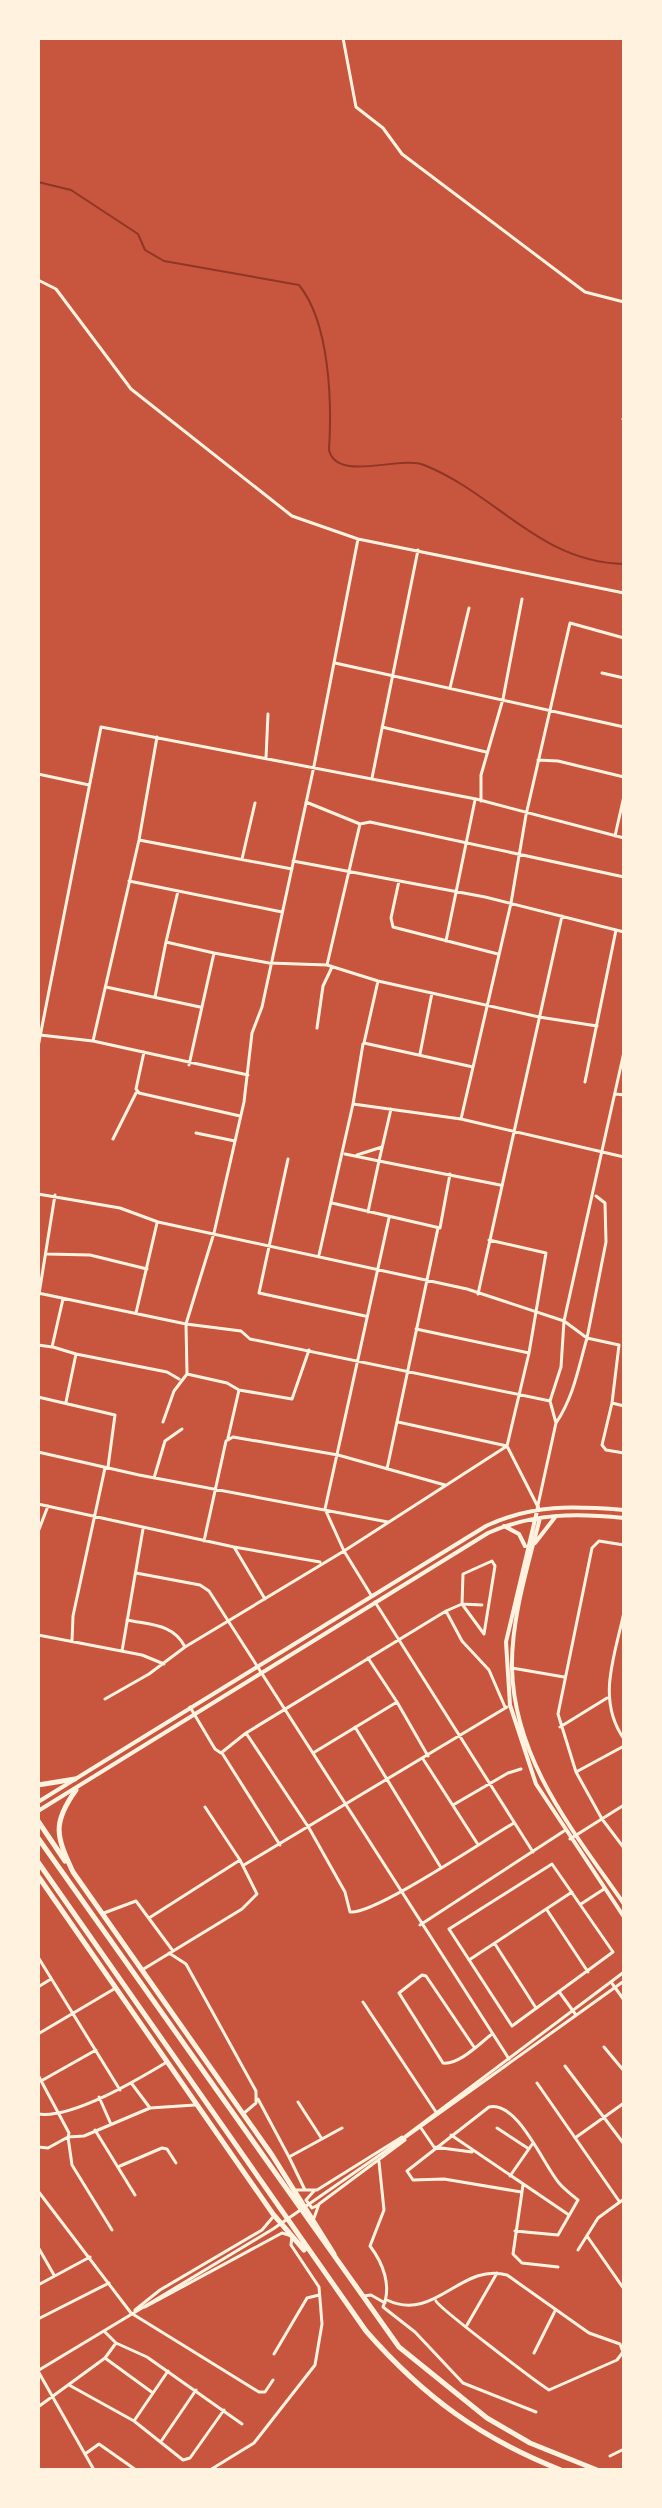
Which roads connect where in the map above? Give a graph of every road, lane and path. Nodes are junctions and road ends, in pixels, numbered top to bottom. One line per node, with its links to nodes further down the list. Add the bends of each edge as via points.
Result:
1 (343, 38): 3 (street, via 356,107 383,128 402,154 585,292)
2 (38, 280): 4 (street, via 56,289 131,389 292,516)
3 (624, 302)
4 (358, 539): 5 (street); 10 (street)
5 (418, 549): 6 (street); 12 (street)
6 (624, 593)
7 (522, 599): 15 (street)
8 (469, 608): 14 (street)
9 (624, 638): 16 (street, via 570,623)
10 (335, 663): 12 (street); 24 (street)
11 (602, 673): 13 (street)
12 (392, 675): 14 (street); 18 (street)
13 (624, 678)
14 (450, 688): 15 (street)
15 (503, 699): 16 (street); 21 (street)
16 (550, 710): 19 (street); 23 (street)
17 (268, 714): 22 (street)
18 (382, 727): 21 (street); 27 (street)
19 (624, 727)
20 (157, 737): 22 (street); 28 (street, via 101,727); 37 (street)
21 (486, 752): 30 (street)
22 (266, 758): 24 (street)
23 (538, 760): 26 (street); 33 (street)
24 (314, 766): 27 (street); 31 (street)
25 (38, 774): 28 (street)
26 (624, 777)
27 (372, 778): 30 (street)
28 (90, 785): 69 (street)
29 (624, 796): 35 (street)
30 (478, 800): 33 (street); 38 (street)
31 (306, 802): 34 (street); 41 (street)
32 (255, 803): 40 (street)
33 (526, 815): 35 (street); 39 (street)
34 (360, 824): 38 (street); 43 (street)
35 (615, 836): 36 (street)
36 (624, 838)
37 (139, 840): 40 (street); 45 (street)
38 (466, 845): 39 (street); 48 (street)
39 (519, 855): 44 (street); 49 (street)
40 (242, 859): 42 (street)
41 (293, 861): 42 (street); 43 (street)
42 (292, 869): 50 (street)
43 (349, 871): 46 (street); 59 (street)
44 (624, 877)
45 (129, 881): 47 (street); 61 (street)
46 (399, 881): 48 (street); 54 (street, via 391,925)
47 (178, 891): 50 (street); 55 (street)
48 (455, 891): 49 (street); 54 (street)
49 (511, 903): 51 (street); 57 (street)
50 (282, 912): 58 (street)
51 (562, 916): 52 (street); 66 (street)
52 (616, 930): 53 (street); 67 (street)
53 (624, 932)
54 (446, 941): 57 (street)
55 (166, 942): 56 (street); 63 (street)
56 (214, 953): 58 (street); 65 (street)
57 (498, 954): 64 (street)
58 (269, 963): 59 (street); 78 (street)
59 (329, 966): 60 (street); 68 (street)
60 (378, 981): 62 (street); 71 (street)
61 (106, 987): 63 (street); 70 (street)
62 (432, 993): 64 (street); 74 (street)
63 (155, 997): 65 (street)
64 (488, 1003): 66 (street); 77 (street)
65 (201, 1007): 76 (street)
66 (539, 1017): 67 (street); 87 (street)
67 (597, 1026): 79 (street)
68 (317, 1028)
69 (39, 1035): 70 (street); 72 (street)
70 (93, 1041): 73 (street)
71 (364, 1043): 74 (street); 83 (street)
72 (38, 1047)
73 (144, 1052): 76 (street); 80 (street)
74 (420, 1054): 77 (street)
75 (624, 1055): 81 (street)
76 (189, 1065): 78 (street)
77 (473, 1067): 86 (street)
78 (248, 1075): 85 (street)
79 (585, 1082)
80 (137, 1092): 85 (street); 89 (street)
81 (616, 1094): 82 (street); 92 (street)
82 (624, 1095)
83 (353, 1104): 84 (street); 93 (street)
84 (391, 1109): 86 (street); 91 (street)
85 (240, 1116): 90 (street)
86 (461, 1119): 87 (street)
87 (514, 1130): 92 (street); 99 (street)
88 (196, 1133): 90 (street)
89 (113, 1139)
90 (236, 1142): 108 (street)
91 (382, 1147): 94 (street); 97 (street)
92 (604, 1152): 95 (street); 102 (street)
93 (344, 1154): 94 (street); 103 (street)
94 (353, 1156): 97 (street)
95 (624, 1157)
96 (288, 1159): 110 (street)
97 (379, 1161): 98 (street); 104 (street)
98 (450, 1174): 99 (street); 107 (street)
99 (500, 1185): 109 (street)
100 (38, 1194): 101 (street)
101 (55, 1195): 106 (street); 111 (street)
102 (595, 1195): 122 (street); 125 (street, via 605,1203 608,1216)
103 (332, 1203): 104 (street); 112 (street)
104 (368, 1212): 105 (street)
105 (389, 1218): 107 (street); 114 (street)
106 (158, 1222): 108 (street); 113 (street)
107 (438, 1228): 115 (street)
108 (214, 1233): 110 (street); 123 (street)
109 (489, 1240): 117 (street); 119 (street, via 546,1253)
110 (269, 1245): 112 (street); 121 (street, via 259,1293)
111 (47, 1254): 113 (street, via 90,1255); 116 (street)
112 (319, 1255): 114 (street)
113 (147, 1269): 120 (street)
114 (378, 1269): 115 (street); 121 (street)
115 (427, 1281): 117 (street); 124 (street)
116 (38, 1294): 118 (street)
117 (478, 1294): 119 (street)
118 (63, 1299): 120 (street); 128 (street)
119 (537, 1312): 122 (street); 130 (street)
120 (136, 1313): 123 (street)
121 (365, 1316): 132 (street)
122 (564, 1321): 125 (street); 139 (street, via 561,1367)
123 (186, 1324): 129 (street, via 241,1331 250,1339); 134 (street)
124 (416, 1329): 130 (street); 133 (street)
125 (587, 1338): 127 (street); 145 (street, via 567,1409)
126 (38, 1345): 128 (street)
127 (622, 1346): 141 (street)
128 (52, 1347): 131 (street)
129 (309, 1350): 132 (street); 136 (street, via 292,1399)
130 (529, 1353): 137 (street)
131 (76, 1354): 135 (street); 140 (street)
132 (357, 1362): 133 (street); 151 (street)
133 (406, 1371): 137 (street); 144 (street)
134 (187, 1374): 135 (street); 136 (street)
135 (180, 1379): 143 (street)
136 (239, 1390): 147 (street)
137 (521, 1394): 139 (street); 148 (street)
138 (38, 1397): 140 (street)
139 (550, 1401): 145 (street)
140 (66, 1402): 152 (street, via 115,1415)
141 (612, 1403): 142 (street); 150 (street, via 602,1445)
142 (624, 1406)
143 (163, 1422)
144 (396, 1422): 148 (street); 153 (street)
145 (556, 1423): 159 (street)
146 (182, 1429): 154 (street, via 165,1441)
147 (228, 1438): 151 (street); 156 (street)
148 (507, 1446): 155 (street); 159 (street)
149 (38, 1452): 152 (street)
150 (624, 1453)
151 (338, 1455): 153 (street); 160 (street)
152 (106, 1467): 154 (street); 162 (street)
153 (387, 1469): 155 (street)
154 (154, 1478): 156 (street)
155 (446, 1485): 167 (street)
156 (215, 1489): 160 (street); 171 (street)
157 (38, 1504): 158 (street)
158 (48, 1506): 162 (street); 170 (street)
159 (538, 1507): 161 (main road); 164 (main road); 165 (main road); 178 (main road, via 486,1526)
160 (325, 1509): 167 (street); 175 (street)
161 (624, 1510)
162 (94, 1515): 169 (street); 189 (street)
163 (556, 1516): 164 (main road); 166 (main road); 174 (main road)
164 (540, 1517): 165 (main road); 174 (main road)
165 (533, 1518): 168 (main road); 174 (main road)
166 (624, 1518)
167 (388, 1522): 175 (street)
168 (504, 1526): 174 (main road); 180 (main road)
169 (143, 1528): 171 (street); 177 (street)
170 (38, 1532)
171 (204, 1541): 173 (street)
172 (624, 1545): 197 (street, via 594,1543)
173 (234, 1547): 176 (street); 179 (street)
174 (529, 1548): 195 (main road); 201 (main road, via 506,1642)
175 (344, 1551): 176 (street); 178 (street)
176 (323, 1562): 179 (street)
177 (136, 1573): 185 (street); 186 (street, via 200,1585)
178 (371, 1595): 194 (main road)
179 (265, 1599): 186 (street)
180 (375, 1602): 188 (street); 196 (main road)
181 (462, 1604): 181 (street, via 463,1574 494,1562 486,1632 480,1633); 182 (street); 183 (street)
182 (482, 1605)
183 (446, 1611): 188 (street); 201 (street, via 462,1641 489,1670)
184 (624, 1612): 198 (street)
185 (127, 1620): 190 (street, via 169,1628); 191 (street)
186 (227, 1622): 190 (street); 194 (street)
187 (38, 1635): 189 (street)
188 (399, 1638): 192 (street); 208 (street)
189 (72, 1641): 191 (street)
190 (185, 1647): 193 (street)
191 (122, 1651): 193 (street)
192 (368, 1658): 200 (street); 203 (street)
193 (164, 1664): 199 (street)
194 (257, 1666): 196 (street); 202 (main road)
195 (512, 1668): 197 (street); 232 (main road, via 516,1703 535,1766)
196 (261, 1672): 203 (street); 204 (main road)
197 (565, 1677): 206 (street)
198 (607, 1698): 206 (street); 209 (street)
199 (105, 1699)
200 (397, 1702): 205 (street); 213 (street)
201 (507, 1706): 208 (street); 231 (main road, via 528,1766)
202 (190, 1707): 204 (street); 216 (main road)
203 (285, 1709): 207 (street); 212 (street)
204 (194, 1715): 211 (street); 220 (main road)
205 (355, 1727): 212 (street); 217 (street)
206 (560, 1727): 215 (street)
207 (246, 1733): 211 (street); 230 (street)
208 (461, 1735): 213 (street); 218 (street)
209 (624, 1739)
210 (624, 1746): 215 (street)
211 (221, 1753): 236 (street)
212 (313, 1753): 222 (street)
213 (426, 1758): 217 (street); 223 (street)
214 (521, 1769): 218 (street)
215 (576, 1772): 227 (street)
216 (75, 1779): 219 (highway); 221 (main road)
217 (388, 1781): 222 (street); 242 (street)
218 (489, 1783): 223 (street); 229 (street)
219 (38, 1785)
220 (76, 1790): 226 (main road); 243 (highway, via 58,1826)
221 (38, 1802)
222 (346, 1805): 230 (street); 246 (street)
223 (453, 1805): 235 (street)
224 (624, 1805): 227 (street)
225 (205, 1807): 239 (street)
226 (38, 1811)
227 (602, 1819): 232 (street); 237 (street)
228 (38, 1821): 243 (highway)
229 (514, 1823): 235 (street); 238 (street)
230 (309, 1828): 236 (street); 246 (street, via 345,1892 350,1912)
231 (564, 1831): 234 (main road); 238 (street)
232 (576, 1836): 234 (street); 249 (main road)
233 (38, 1838): 344 (highway)
234 (570, 1839): 245 (main road)
235 (477, 1843): 242 (street)
236 (280, 1845): 241 (street)
237 (624, 1848)
238 (533, 1852): 254 (street)
239 (240, 1860): 241 (street); 253 (street)
240 (38, 1862): 348 (highway)
241 (244, 1865): 256 (street, via 256,1887 254,1900)
242 (440, 1866): 246 (street)
243 (73, 1872): 251 (highway)
244 (38, 1874): 267 (highway)
245 (604, 1889): 248 (street); 252 (main road)
246 (400, 1892): 254 (street)
247 (573, 1892): 248 (street); 250 (street); 258 (street, via 549,1865 450,1927)
248 (581, 1904): 260 (street, via 613,1952)
249 (624, 1904)
250 (547, 1910): 255 (street); 260 (street)
251 (103, 1914): 253 (street, via 136,1901); 259 (highway)
252 (624, 1917)
253 (149, 1918): 256 (street)
254 (420, 1925): 276 (street)
255 (495, 1944): 258 (street); 271 (street)
256 (171, 1952): 259 (street); 290 (street, via 186,1964)
257 (38, 1957): 262 (street)
258 (469, 1960): 271 (street, via 512,2026)
259 (142, 1970): 298 (highway)
260 (588, 1972): 268 (street)
261 (624, 1972): 264 (street)
262 (51, 1979): 265 (street); 273 (street)
263 (624, 1981): 266 (street)
264 (611, 1982): 266 (street); 272 (street)
265 (38, 1987)
266 (615, 1987): 269 (street); 274 (street)
267 (116, 1988): 273 (street); 281 (highway)
268 (560, 1993): 271 (street); 272 (street)
269 (624, 2000)
270 (363, 2002): 295 (street)
271 (537, 2009)
272 (572, 2010): 274 (street); 280 (street)
273 (73, 2012): 275 (street); 279 (street)
274 (576, 2015): 280 (street)
275 (38, 2034)
276 (492, 2034): 277 (street); 280 (street)
277 (474, 2047): 277 (street, via 443,2063 399,1993 426,1976)
278 (604, 2047): 283 (street)
279 (96, 2050): 285 (street); 288 (street)
280 (509, 2060): 295 (street); 302 (street)
281 (167, 2062): 287 (street); 293 (highway)
282 (565, 2066): 299 (street)
283 (624, 2069)
284 (38, 2075): 285 (street)
285 (41, 2081): 296 (street)
286 (537, 2083): 308 (street)
287 (132, 2084): 288 (street); 294 (street)
288 (120, 2090): 289 (street)
289 (99, 2097): 296 (street); 300 (street)
290 (258, 2099): 298 (street); 316 (street)
291 (298, 2102): 309 (street)
292 (624, 2103): 299 (street)
293 (198, 2105): 294 (street); 332 (highway)
294 (150, 2108): 300 (street)
295 (436, 2112): 307 (street)
296 (61, 2113): 297 (street); 306 (street)
297 (38, 2114)
298 (243, 2114): 322 (highway)
299 (605, 2117): 308 (street); 311 (street)
300 (110, 2122): 304 (street)
301 (342, 2128): 309 (street)
302 (421, 2128): 307 (street); 313 (street)
303 (497, 2128): 314 (street)
304 (95, 2130): 306 (street); 319 (street)
305 (451, 2135): 310 (street, via 495,2105 516,2118); 313 (street); 315 (street)
306 (68, 2137): 312 (street, via 48,2148); 336 (street, via 72,2165)
307 (403, 2138): 317 (street); 323 (street); 357 (street, via 273,2229)
308 (575, 2138): 329 (street)
309 (322, 2139): 316 (street)
310 (533, 2143): 314 (street); 333 (street, via 557,2181 578,2200)
311 (624, 2144)
312 (38, 2147)
313 (434, 2147): 315 (street); 326 (street, via 407,2171 409,2178)
314 (529, 2149): 320 (street)
315 (476, 2152): 320 (street)
316 (289, 2157): 325 (street)
317 (379, 2162): 331 (street); 354 (street, via 384,2210 370,2246 383,2261)
318 (176, 2163): 319 (street, via 162,2148)
319 (118, 2167): 327 (street)
320 (510, 2176): 321 (street)
321 (523, 2185): 326 (street); 333 (street)
322 (296, 2190): 325 (street); 334 (highway)
323 (317, 2190): 325 (street); 331 (street, via 306,2200 312,2208)
324 (38, 2191): 328 (street)
325 (305, 2191)
326 (521, 2192): 337 (street)
327 (135, 2195)
328 (45, 2200): 330 (street); 343 (street)
329 (621, 2200): 340 (street, via 598,2218)
330 (38, 2204)
331 (319, 2204): 334 (street)
332 (273, 2214): 335 (street); 339 (highway)
333 (569, 2215): 337 (street, via 558,2235)
334 (314, 2218): 344 (highway)
335 (269, 2224): 338 (street, via 279,2227); 357 (street)
336 (112, 2230)
337 (515, 2231): 345 (street, via 513,2254 520,2261)
338 (276, 2236): 339 (street); 357 (street, via 166,2299)
339 (292, 2236): 348 (highway); 352 (street, via 291,2245)
340 (587, 2236): 342 (street); 351 (street)
341 (38, 2247): 347 (street)
342 (578, 2250)
343 (90, 2257): 347 (street); 349 (street)
344 (339, 2266): 353 (highway)
345 (558, 2267)
346 (498, 2273): 355 (street, via 462,2281); 356 (street); 359 (street)
347 (54, 2275): 350 (street)
348 (326, 2278): 384 (highway, via 389,2357 466,2424)
349 (109, 2283): 357 (street); 358 (street)
350 (38, 2285)
351 (624, 2289)
352 (319, 2295): 363 (street, via 307,2298); 383 (street, via 322,2324 315,2365 254,2443)
353 (360, 2296): 354 (street); 385 (highway, via 399,2347 460,2399 530,2443)
354 (386, 2301): 355 (street, via 406,2306); 374 (street, via 383,2307 390,2315 415,2332 453,2376)
355 (436, 2301): 359 (street)
356 (555, 2311): 359 (street, via 589,2333 620,2344 622,2356 549,2390); 362 (street)
357 (133, 2312): 360 (street); 367 (street, via 259,2392)
358 (38, 2319)
359 (467, 2325)
360 (104, 2330): 361 (street); 365 (street)
361 (116, 2343): 364 (street); 366 (street)
362 (534, 2353)
363 (274, 2354)
364 (105, 2358): 368 (street); 370 (street)
365 (38, 2370): 371 (street)
366 (168, 2371): 369 (street); 370 (street)
367 (273, 2380)
368 (69, 2385): 371 (street); 375 (street)
369 (196, 2390): 373 (street); 377 (street)
370 (153, 2393): 375 (street)
371 (52, 2399): 372 (street); 379 (street)
372 (38, 2407)
373 (224, 2410): 376 (street); 377 (street, via 186,2460)
374 (536, 2412)
375 (134, 2421): 377 (street)
376 (242, 2424)
377 (162, 2440)
378 (624, 2449): 380 (street)
379 (85, 2454): 381 (street); 382 (street, via 99,2444)
380 (610, 2456)
381 (94, 2470)
382 (136, 2470)
383 (210, 2470)
384 (561, 2470)
385 (597, 2470)

